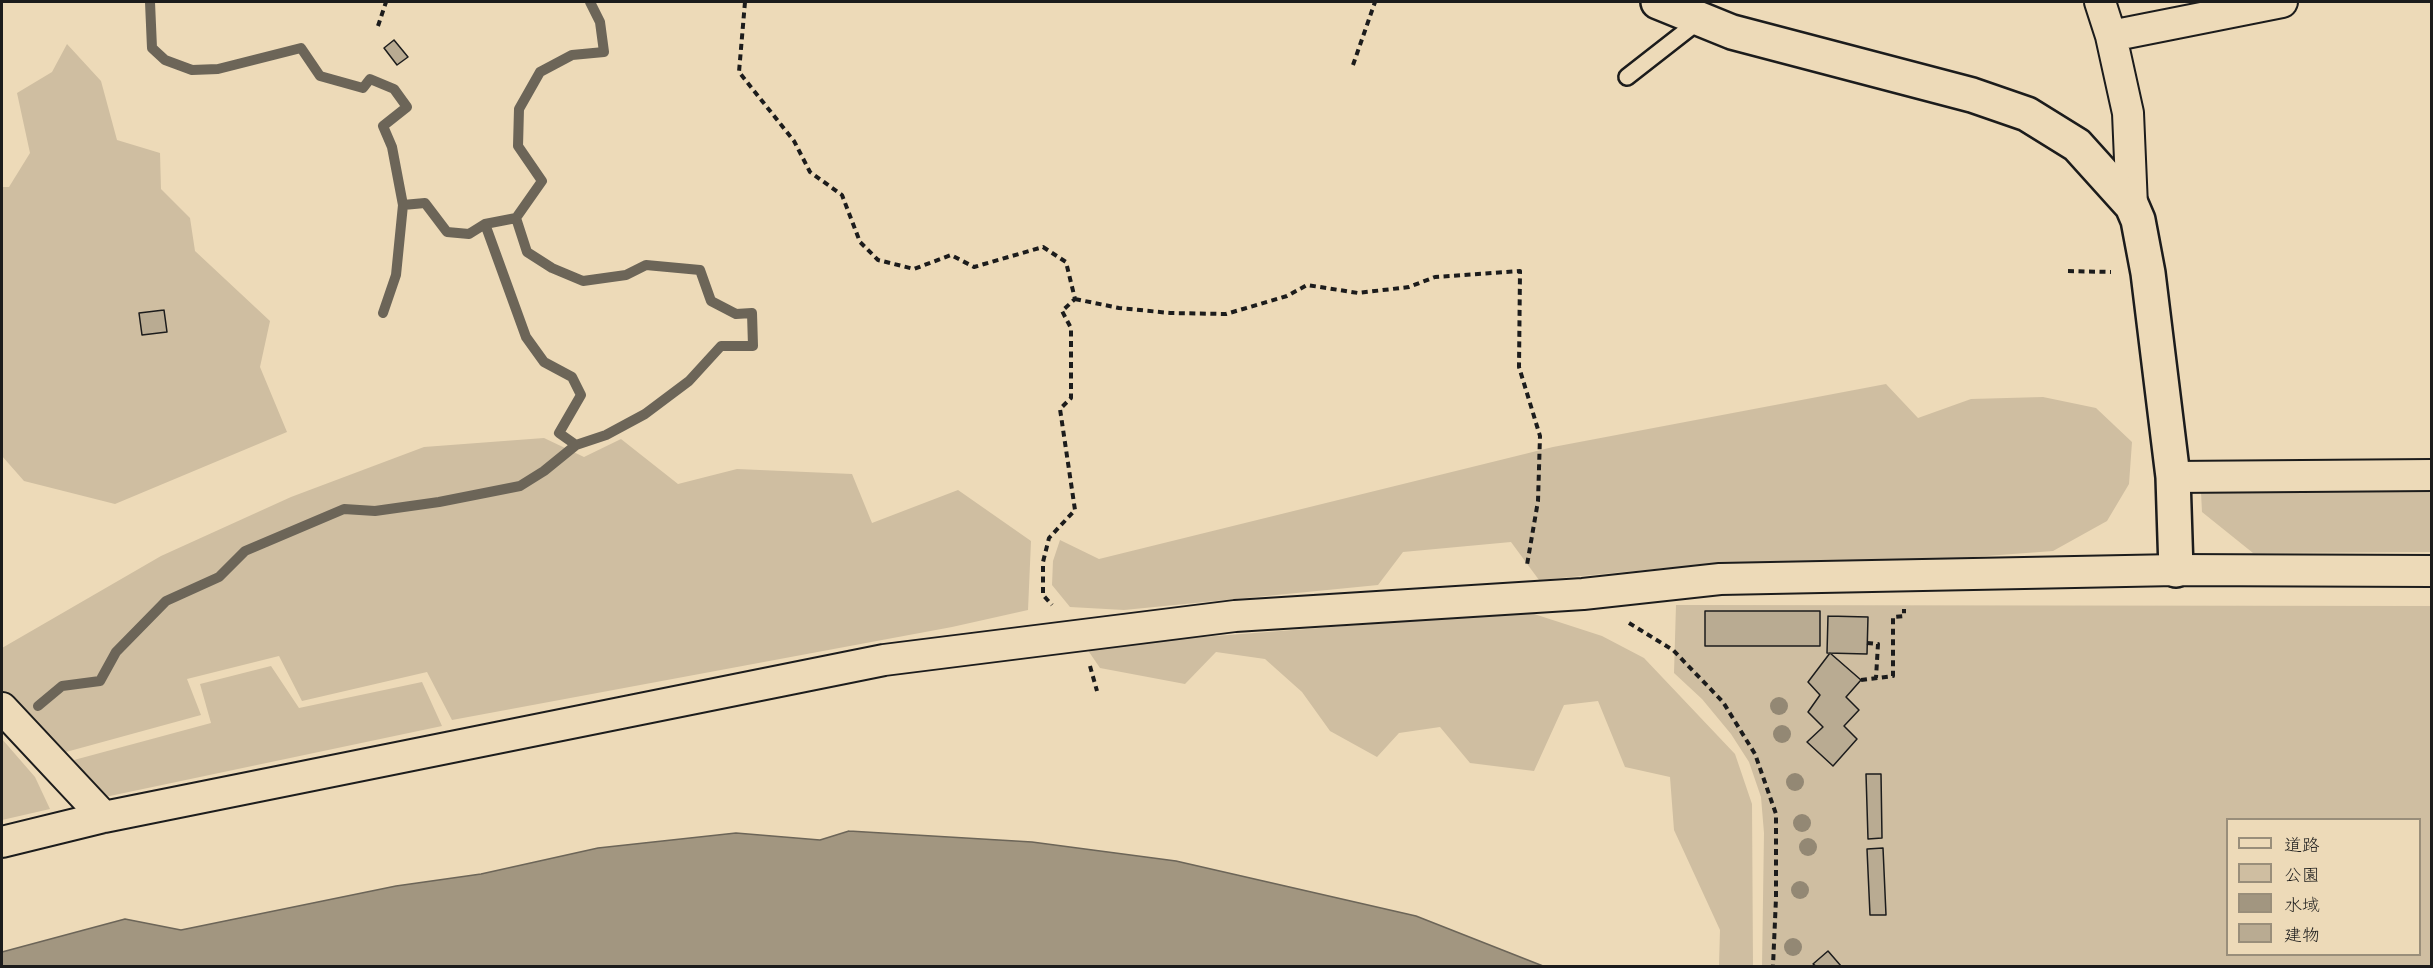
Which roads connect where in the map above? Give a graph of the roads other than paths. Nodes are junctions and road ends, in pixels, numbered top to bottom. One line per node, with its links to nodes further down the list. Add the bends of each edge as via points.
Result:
1 (1658, 2): 4 (street)
2 (2100, 2): 5 (street)
3 (2282, 2): 5 (street)
4 (1700, 20): 6 (lane); 7 (street, via 1732,32 1972,95 2026,114 2077,145)
5 (2111, 36): 7 (street, via 2128,113)
6 (1628, 77)
7 (2132, 206): 9 (street, via 2148,273)
8 (2432, 475): 9 (street)
9 (2173, 477): 10 (street)
10 (2176, 570): 11 (street); 13 (street, via 1720,579 1582,594 1235,616 884,660)
11 (2432, 571)
12 (2, 708): 13 (street)
13 (104, 817): 14 (street)
14 (2, 842)

